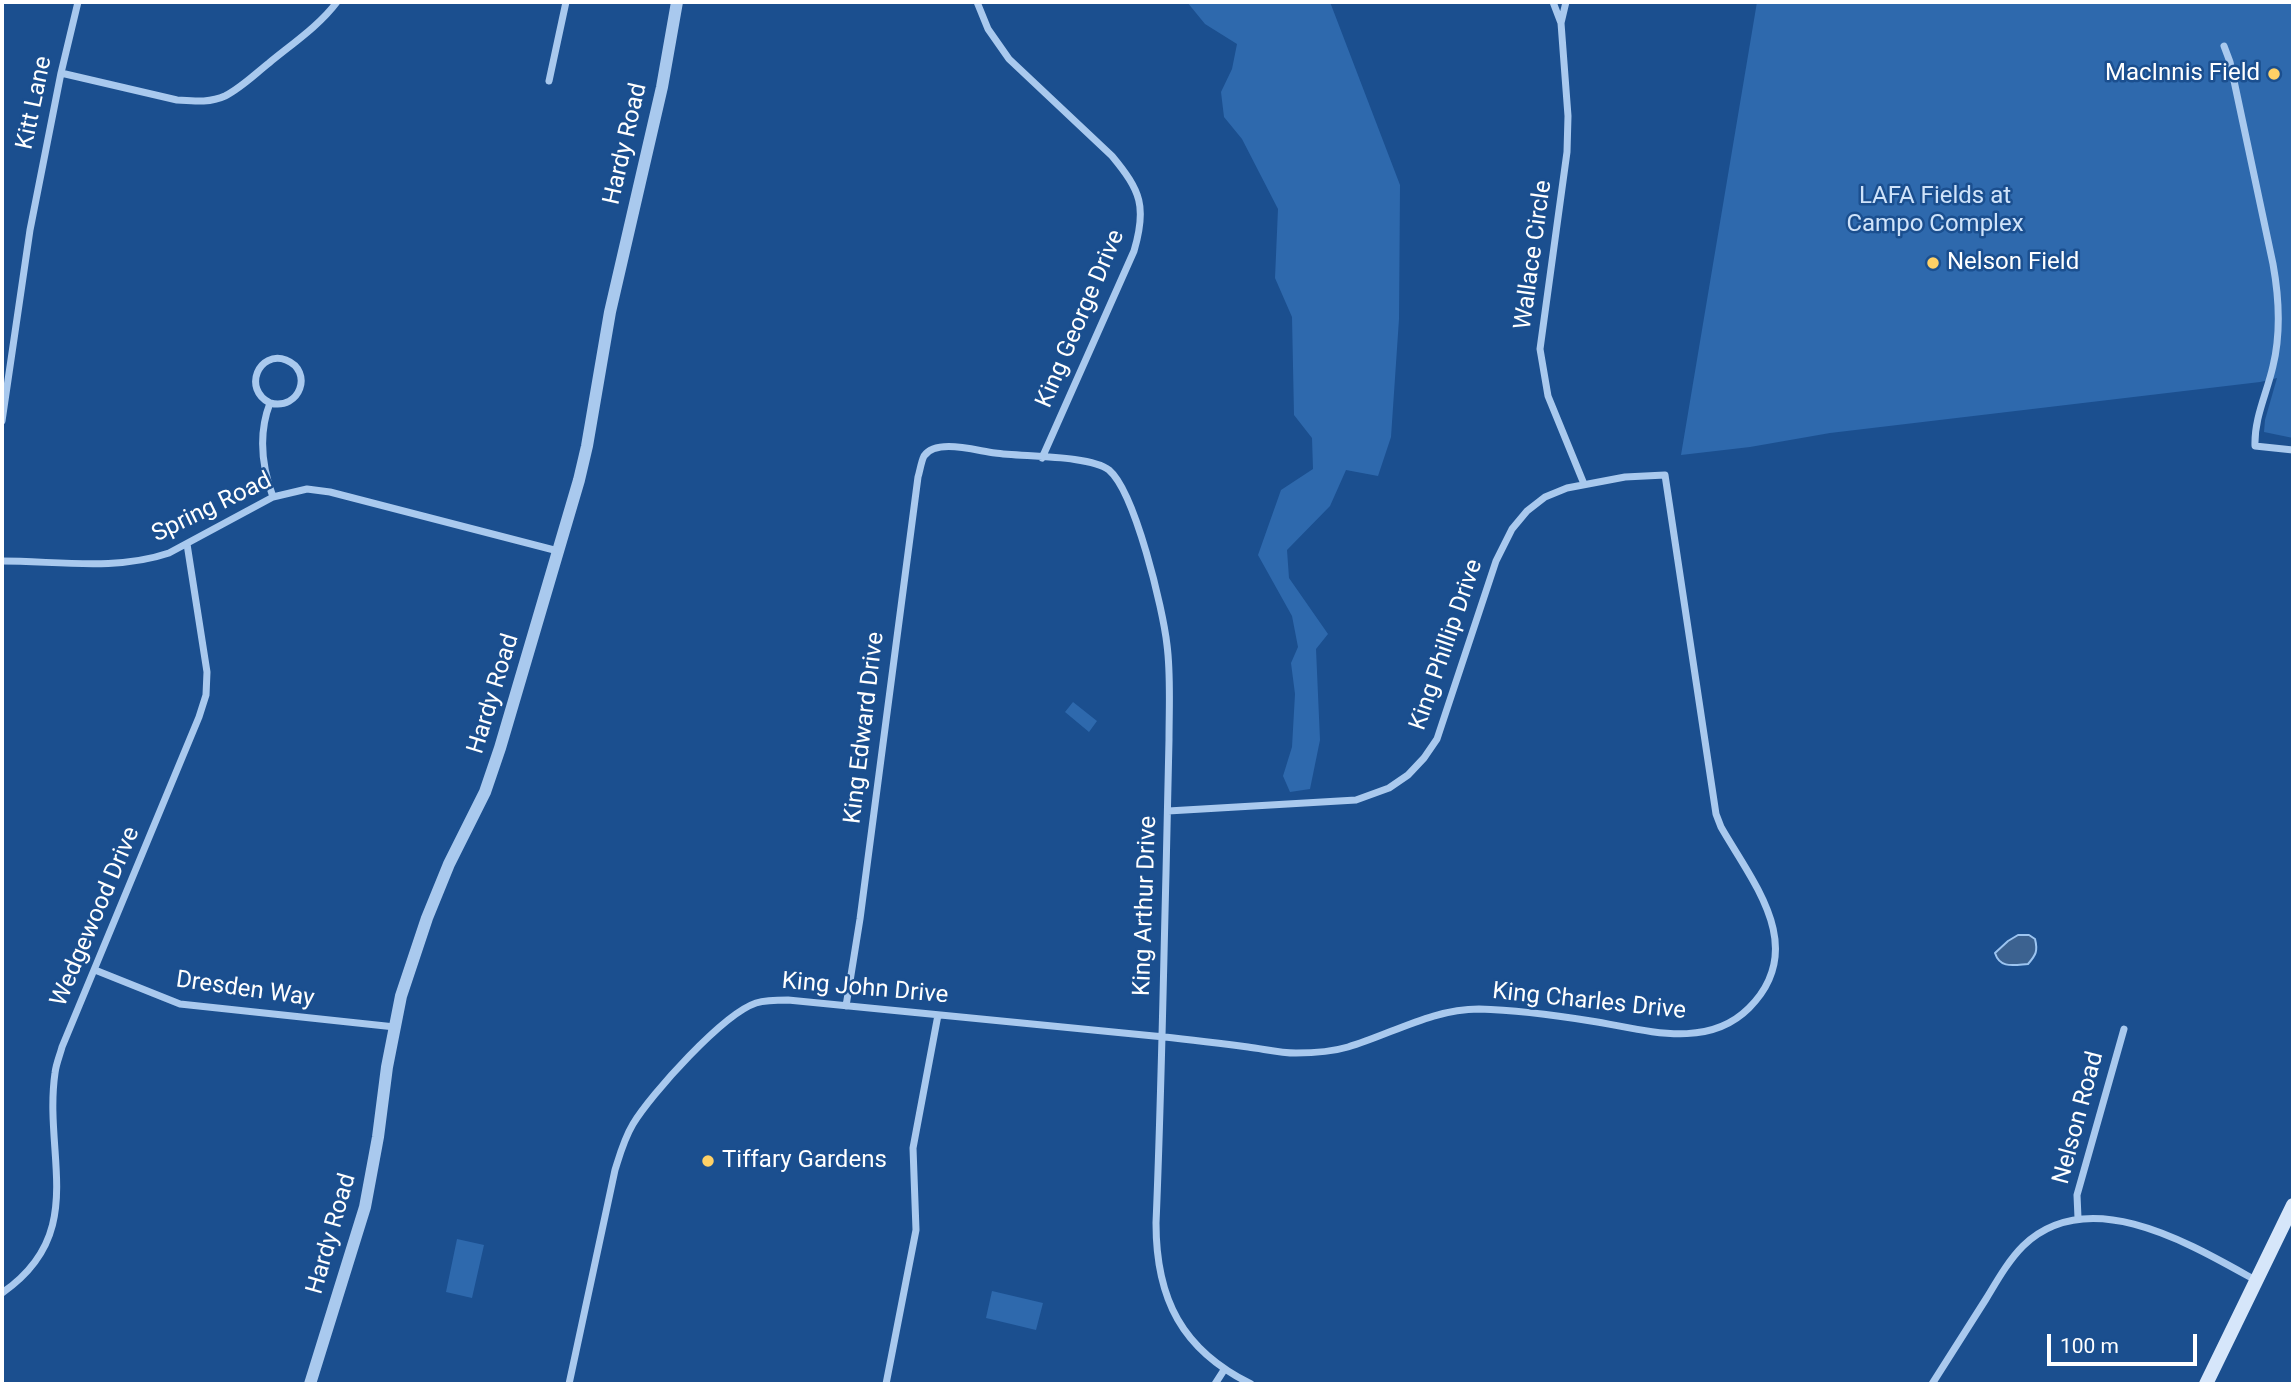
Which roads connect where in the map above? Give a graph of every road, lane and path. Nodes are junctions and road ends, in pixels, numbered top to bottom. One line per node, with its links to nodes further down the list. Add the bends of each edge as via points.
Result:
1 (78, 2): 10 (street, Kitt Lane)
2 (337, 2): 10 (street, via 255,74 215,99 177,100)
3 (566, 2): 11 (street)
4 (677, 2): 21 (street, Hardy Road, via 610,312 587,446)
5 (977, 2): 16 (street, King George Drive, via 988,29 1009,59 1112,156 1127,174 1141,205 1141,229 1134,251)
6 (1553, 2): 8 (street, Wallace Circle)
7 (1566, 2): 8 (street, Wallace Circle)
8 (1561, 23): 18 (street, Wallace Circle, via 1567,152 1540,349 1548,396)
9 (2224, 46): 14 (street, via 2278,297 2276,352 2255,446)
10 (61, 73): 13 (street, Kitt Lane, via 30,230)
11 (549, 81)
12 (270, 403): 12 (street, via 291,401 301,386 297,369 283,359 265,363 255,377 257,391); 19 (street, via 263,463)
13 (2, 421)
14 (2293, 450)
15 (925, 456): 16 (street, King Arthur Drive, via 947,446); 25 (street, King Edward Drive, via 918,477)
16 (1042, 458): 23 (street, King Arthur Drive, via 1098,464 1117,478 1127,499 1154,577 1167,646)
17 (1665, 475): 18 (street, King Phillip Drive); 29 (street, King Charles Drive, via 1716,814 1766,904 1774,931 1772,968 1749,1008 1727,1024 1694,1034 1473,1009 1439,1014 1327,1052 1292,1053)
18 (1584, 484): 23 (street, King Phillip Drive, via 1545,496 1512,529 1496,561 1437,739 1408,775 1356,800)
19 (273, 497): 20 (street, Spring Road); 21 (street, Spring Road, via 294,490 319,490)
20 (187, 544): 22 (street, Spring Road, via 158,557 123,564); 24 (street, Wedgewood Drive, via 205,649 206,695)
21 (558, 551): 27 (street, Hardy Road, via 485,792 427,918)
22 (2, 561)
23 (1168, 811): 29 (street, King Arthur Drive)
24 (95, 971): 27 (street, Dresden Way, via 180,1004); 33 (street, Wedgewood Drive, via 55,1069 57,1209 43,1250)
25 (846, 1006): 26 (street, King John Drive); 36 (street, King John Drive, via 765,1001 733,1014 638,1116 615,1170)
26 (938, 1015): 29 (street, King John Drive); 37 (street, via 913,1148 916,1230)
27 (395, 1027): 35 (street, Hardy Road, via 365,1207)
28 (2123, 1029): 31 (street, Nelson Road, via 2077,1195)
29 (1161, 1036): 34 (street, King Arthur Drive, via 1159,1270 1169,1304 1186,1335)
30 (2293, 1205): 32 (main road)
31 (2078, 1218): 32 (street, via 2120,1222 2164,1235); 40 (street, via 2040,1232 2022,1247)
32 (2258, 1281): 41 (main road)
33 (2, 1293)
34 (1224, 1370): 38 (street); 39 (street, King Arthur Drive)
35 (310, 1384)
36 (569, 1384)
37 (886, 1384)
38 (1215, 1384)
39 (1251, 1384)
40 (1932, 1384)
41 (2206, 1384)

